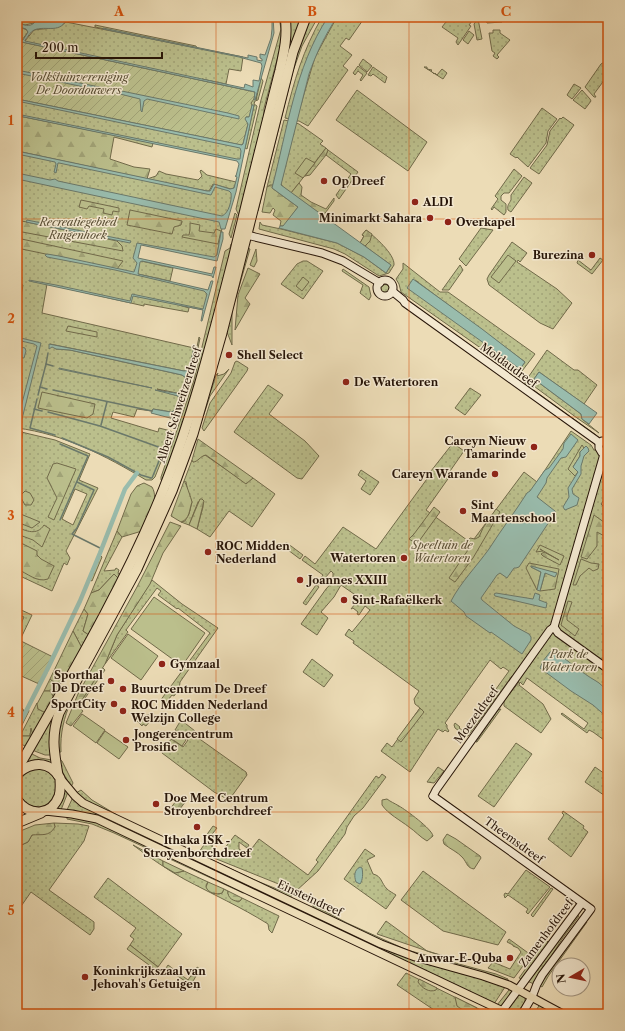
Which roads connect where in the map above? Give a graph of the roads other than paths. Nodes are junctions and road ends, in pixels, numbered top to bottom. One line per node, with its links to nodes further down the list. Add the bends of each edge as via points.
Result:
1 (285, 17): 3 (highway, Albert Schweitzerdreef, via 285,51 242,220)
2 (306, 17): 3 (highway, Albert Schweitzerdreef, via 293,52)
3 (244, 237): 4 (street, via 322,253 343,261); 11 (highway, Albert Schweitzerdreef, via 203,376 164,488 133,557); 12 (highway, Albert Schweitzerdreef, via 212,373 172,491 137,569 56,721 53,744)
4 (379, 284): 5 (street, via 389,282 392,286); 5 (street, via 378,290 381,295 386,296)
5 (391, 292): 7 (street, Moldaudreef, via 401,302)
6 (608, 441): 7 (street)
7 (600, 443): 8 (street, via 600,451)
8 (606, 454): 9 (street, Moezeldreef)
9 (555, 629): 10 (street); 13 (street, Moezeldreef, via 550,630)
10 (608, 669)
11 (17, 774): 12 (highway, via 28,766 36,765 48,766)
12 (59, 776): 15 (highway, Albert Schweitzerdreef, via 60,795 55,804); 18 (main road, Einsteindreef, via 83,803 381,944)
13 (433, 796): 17 (street, Theemsdreef)
14 (17, 800): 15 (highway, via 28,810)
15 (43, 812): 16 (highway); 20 (main road, Einsteindreef, via 97,819)
16 (17, 823)
17 (582, 902): 18 (street, Zamenhofdreef); 19 (street, Zamenhofdreef, via 592,909 542,975)
18 (517, 989): 19 (main road, Einsteindreef); 20 (street, Zamenhofdreef)
19 (532, 997): 21 (street, Zamenhofdreef); 22 (main road, Einsteindreef)
20 (504, 1013)
21 (522, 1014)
22 (563, 1014)

